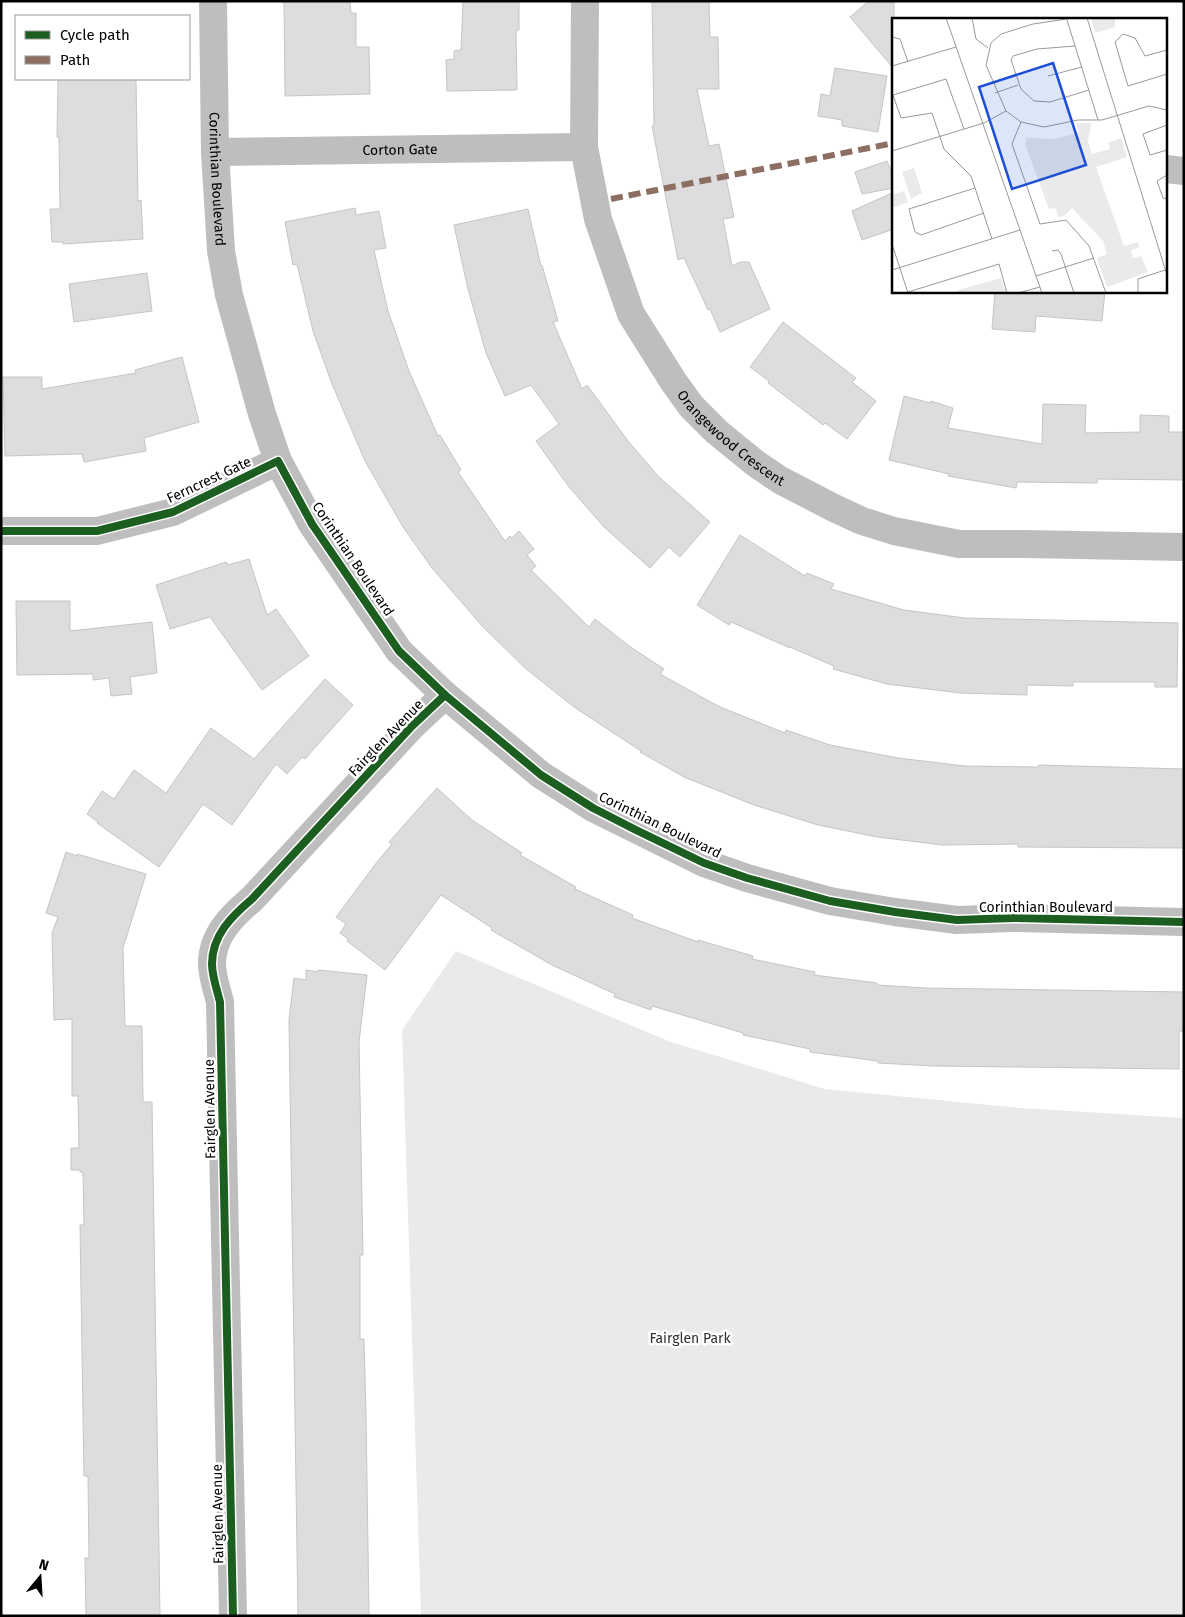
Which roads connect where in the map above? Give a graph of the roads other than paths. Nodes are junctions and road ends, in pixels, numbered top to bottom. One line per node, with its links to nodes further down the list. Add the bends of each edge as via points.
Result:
1 (213, 1): 4 (street, Corinthian Boulevard)
2 (585, 1): 3 (street, Orangewood Crescent)
3 (584, 147): 4 (street, Corton Gate); 9 (street, Orangewood Crescent, via 598,219 631,314 691,406 734,447 780,480 862,521 894,532 940,541)
4 (215, 152): 7 (street, Corinthian Boulevard, via 221,251 229,295)
5 (1168, 169): 6 (street)
6 (1184, 171)
7 (278, 461): 8 (street, Ferncrest Gate, via 173,512 96,530); 10 (street, Corinthian Boulevard, via 312,524 399,651)
8 (1, 531)
9 (1184, 548)
10 (445, 695): 11 (street, Corinthian Boulevard, via 541,775 593,808 704,863 747,878 830,901 957,920); 12 (street, Fairglen Avenue, via 412,726 252,899 233,914 216,939 212,964 220,1002)
11 (1184, 922)
12 (233, 1616)

